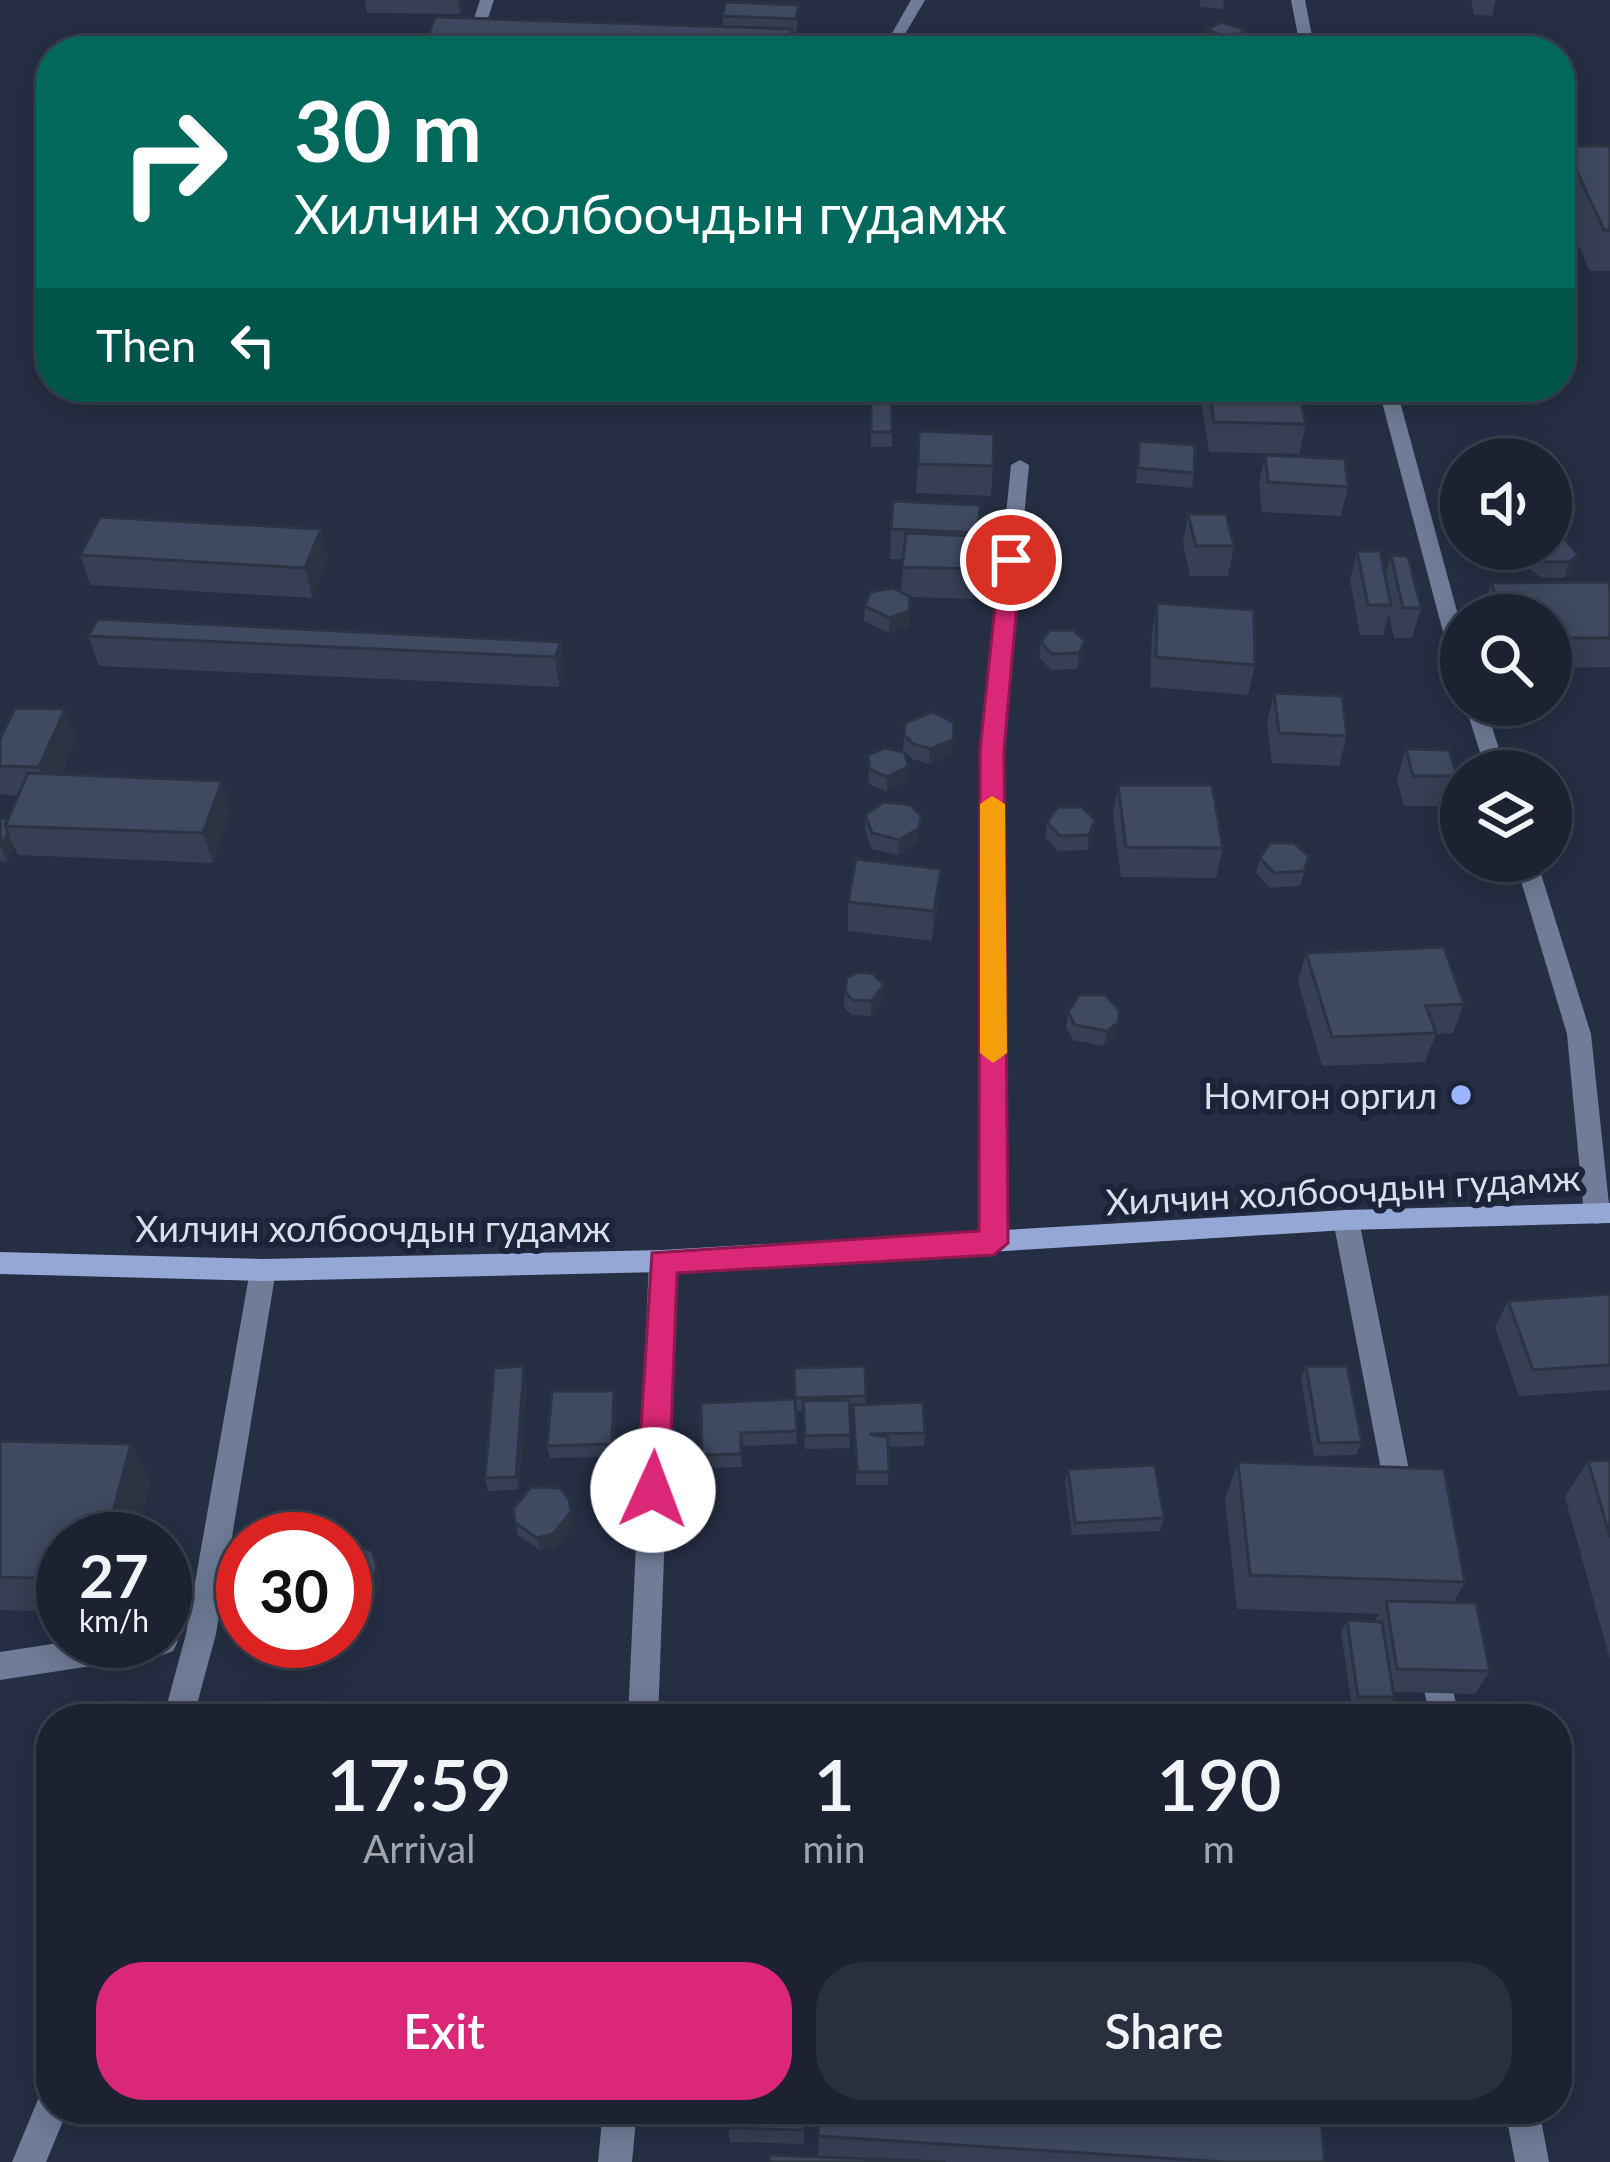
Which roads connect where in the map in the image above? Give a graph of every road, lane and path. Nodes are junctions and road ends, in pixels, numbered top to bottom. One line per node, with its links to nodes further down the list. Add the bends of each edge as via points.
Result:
1 (487, 0): 4 (street, via 477,31)
2 (918, 0): 5 (street)
3 (1298, 0): 6 (street)
4 (523, 32)
5 (896, 36)
6 (1305, 36)
7 (1391, 402): 9 (street)
8 (1020, 465): 13 (street, via 992,750)
9 (1443, 594)
10 (1532, 882): 11 (street, via 1579,1034)
11 (1604, 1213): 12 (main road, Хилчин холбоочдын гудамж)
12 (1346, 1220): 13 (main road, Хилчин холбоочдын гудамж); 17 (street)
13 (994, 1243): 14 (main road, Хилчин холбоочдын гудамж)
14 (662, 1261): 16 (main road, Хилчин холбоочдын гудамж); 24 (street)
15 (0, 1263): 16 (main road, Хилчин холбоочдын гудамж)
16 (263, 1270): 19 (street)
17 (1404, 1515)
18 (1426, 1628): 25 (street)
19 (201, 1634): 20 (street); 23 (street)
20 (192, 1636)
21 (36, 1661): 22 (street)
22 (0, 1666)
23 (182, 1704)
24 (645, 1704)
25 (1441, 1704)
26 (45, 2124): 29 (street)
27 (619, 2124): 30 (street)
28 (1525, 2124): 31 (street)
29 (29, 2162)
30 (616, 2162)
31 (1532, 2162)

